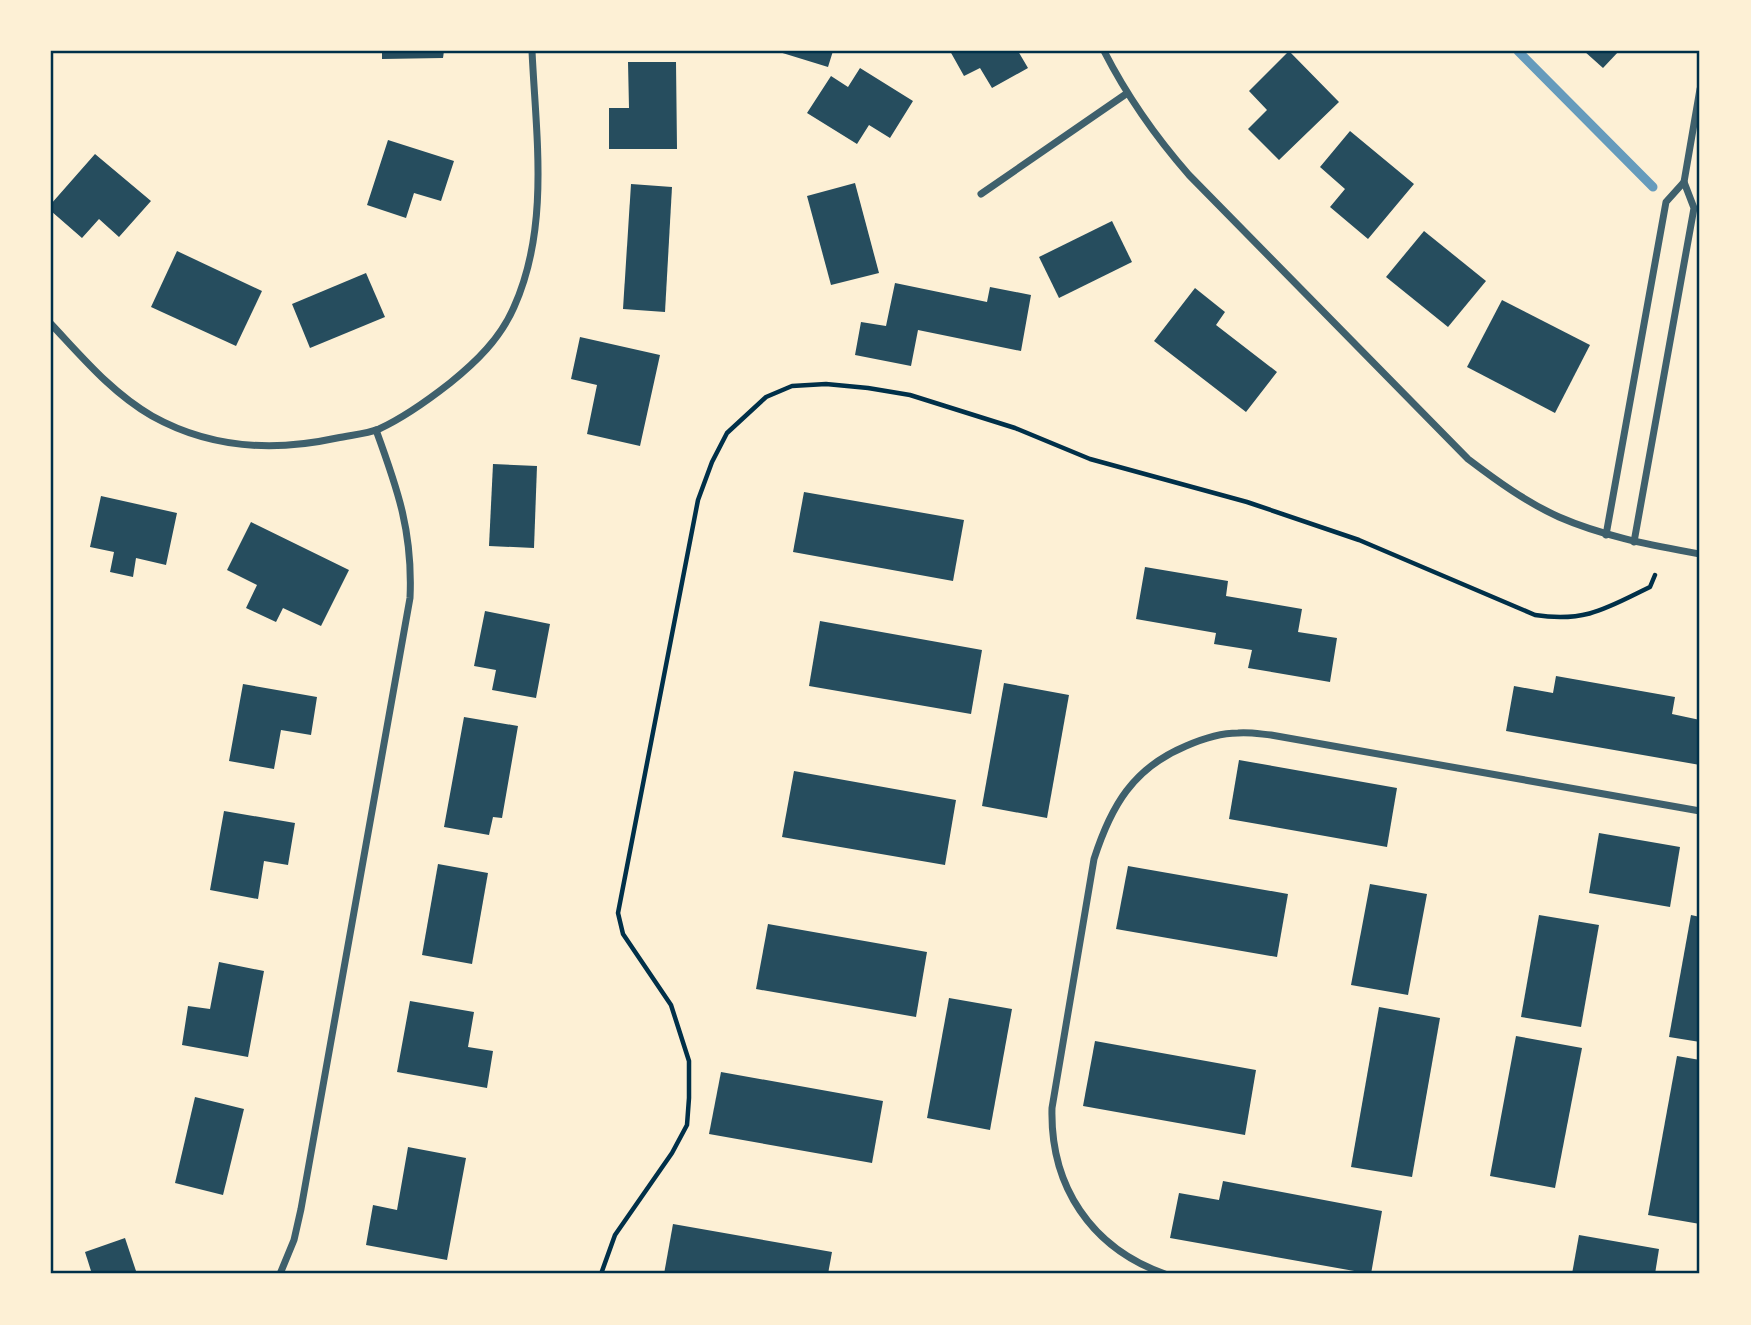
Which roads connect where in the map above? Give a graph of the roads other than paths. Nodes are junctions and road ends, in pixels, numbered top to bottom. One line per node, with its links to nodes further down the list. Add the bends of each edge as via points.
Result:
1 (532, 51): 8 (street, via 538,186 535,234 514,307 497,338 470,368 415,410)
2 (1104, 51): 4 (street)
3 (1700, 89): 5 (street)
4 (1126, 94): 6 (street); 9 (street, via 1189,175 1468,459 1512,492 1558,517)
5 (1684, 182): 9 (street, via 1666,202); 10 (street, via 1694,208)
6 (981, 194)
7 (51, 324): 8 (street, via 127,399 185,430 255,447 300,446)
8 (376, 430): 13 (street, via 403,508 410,598 301,1209)
9 (1606, 535): 10 (street)
10 (1634, 542): 11 (street)
11 (1700, 554)
12 (1700, 811): 14 (street, via 1271,735 1204,738 1158,759 1117,803 1094,859 1054,1095 1052,1132 1067,1190 1080,1211 1123,1255)
13 (280, 1274)
14 (1165, 1274)

